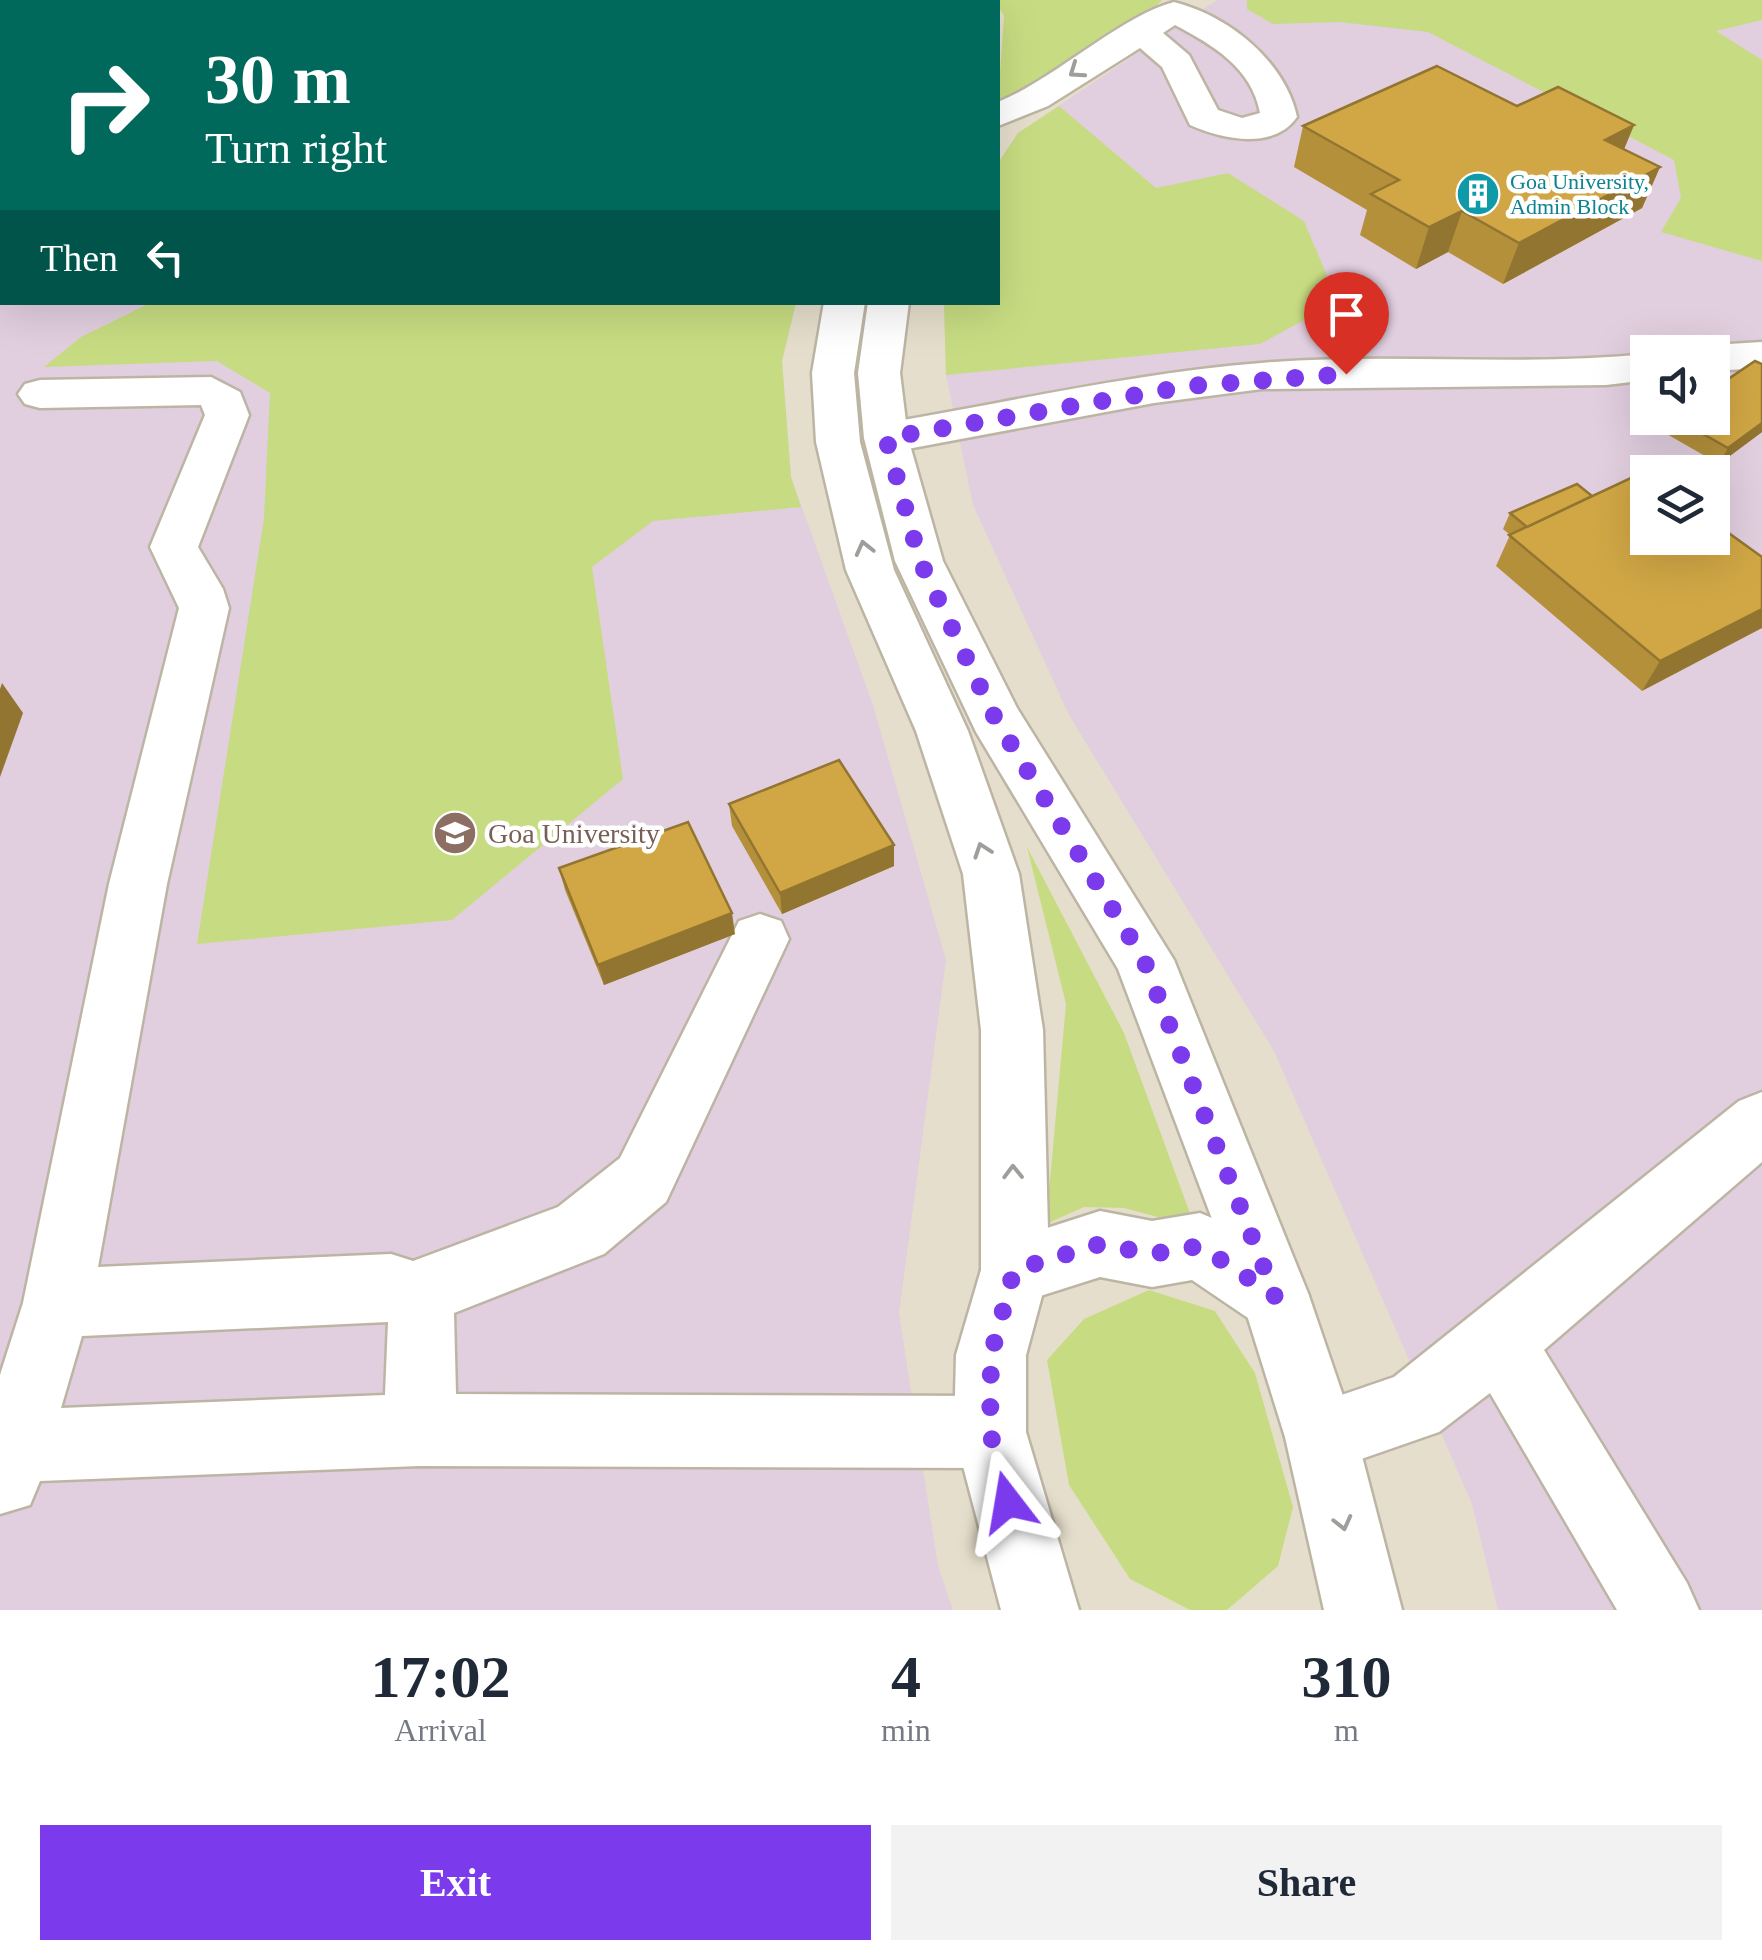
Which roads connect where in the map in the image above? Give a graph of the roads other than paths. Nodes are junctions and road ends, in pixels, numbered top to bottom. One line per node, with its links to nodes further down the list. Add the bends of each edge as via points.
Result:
1 (1181, 6): 2 (main road); 3 (main road)
2 (1140, 30): 4 (main road); 5 (main road, one-way to 5, via 1036,99)
3 (1244, 54): 4 (main road); 4 (main road, via 1278,102 1279,117 1270,125 1240,130 1203,117)
4 (1177, 62)
5 (1000, 114)
6 (844, 305): 15 (main road, one-way to 6, via 1012,1030 991,874 942,731 870,570 838,442 833,374)
7 (889, 305): 12 (main road, via 879,373)
8 (1762, 355): 9 (main road)
9 (1730, 357)
10 (1630, 369): 12 (main road, via 1559,375 1312,373 1190,386)
11 (40, 394): 18 (main road, via 211,391 225,402 227,415 174,548 176,560 202,587 204,608 138,884)
12 (886, 438): 17 (main road, via 920,561 995,718 1144,960)
13 (760, 939): 16 (main road, via 643,1180 580,1231)
14 (1762, 1122): 19 (main road)
15 (1014, 1270): 17 (main road, via 1100,1244 1152,1254 1200,1246); 21 (main road, via 991,1355)
16 (413, 1296): 18 (main road, via 391,1288); 20 (main road, via 424,1321)
17 (1275, 1296): 22 (main road)
18 (57, 1303): 23 (main road)
19 (1500, 1342): 22 (main road, via 1414,1407); 28 (main road)
20 (418, 1430): 21 (main road); 23 (main road)
21 (990, 1432): 24 (main road)
22 (1321, 1437): 25 (main road, one-way to 25)
23 (5, 1464)
24 (1017, 1538): 26 (main road); 27 (main road)
25 (1356, 1604)
26 (1040, 1610)
27 (1069, 1610)
28 (1660, 1610)

